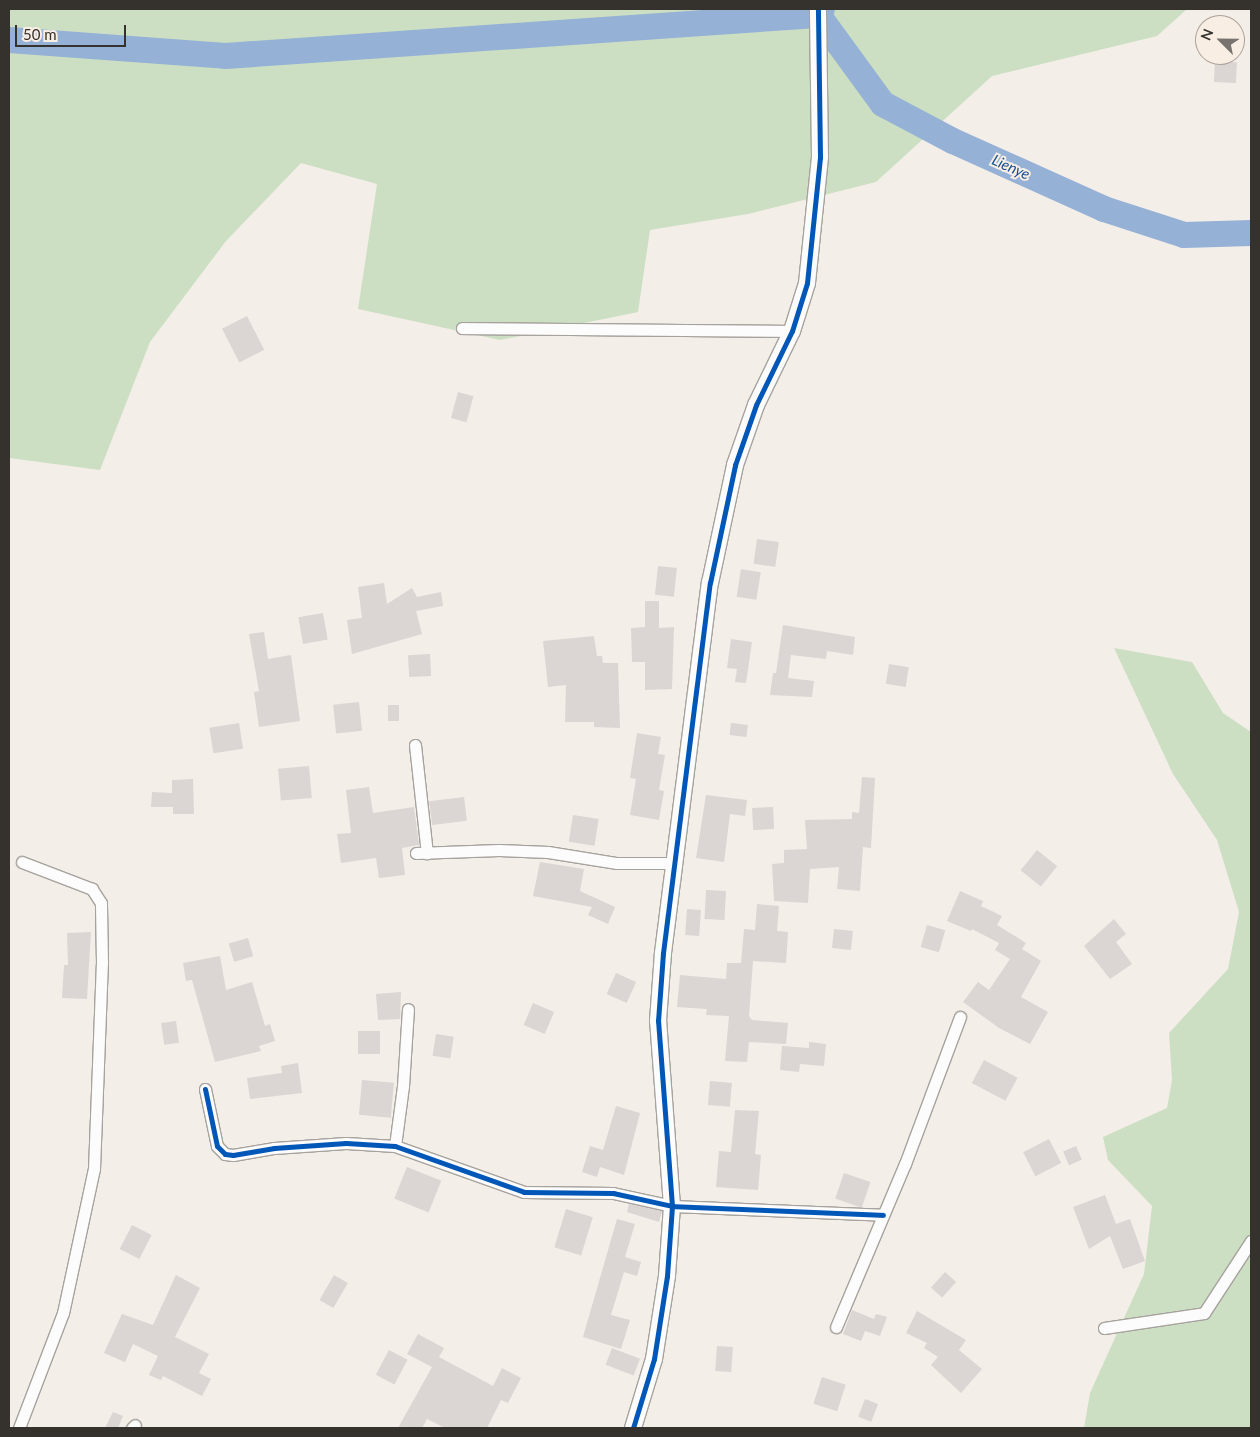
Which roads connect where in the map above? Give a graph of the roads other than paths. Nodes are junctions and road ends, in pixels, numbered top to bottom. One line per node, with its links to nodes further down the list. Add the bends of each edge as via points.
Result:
1 (818, 9): 3 (street, via 820,158 815,220 807,283)
2 (462, 328): 3 (street)
3 (792, 331): 6 (street, via 756,405 735,464 721,520)
4 (415, 744): 6 (street, via 421,853 499,850 548,852 617,863)
5 (22, 862): 16 (street, via 92,889 101,902 102,963 94,1169 63,1313)
6 (675, 863): 11 (street, via 658,1021)
7 (408, 1010): 10 (street)
8 (960, 1018): 12 (street)
9 (205, 1089): 10 (street, via 217,1146 225,1154 346,1144)
10 (395, 1146): 11 (street, via 524,1192 613,1193)
11 (672, 1206): 12 (street); 17 (street, via 667,1276 654,1359)
12 (883, 1215): 14 (street)
13 (1251, 1241): 15 (street, via 1204,1313)
14 (836, 1327)
15 (1104, 1328)
16 (19, 1428)
17 (633, 1428)

